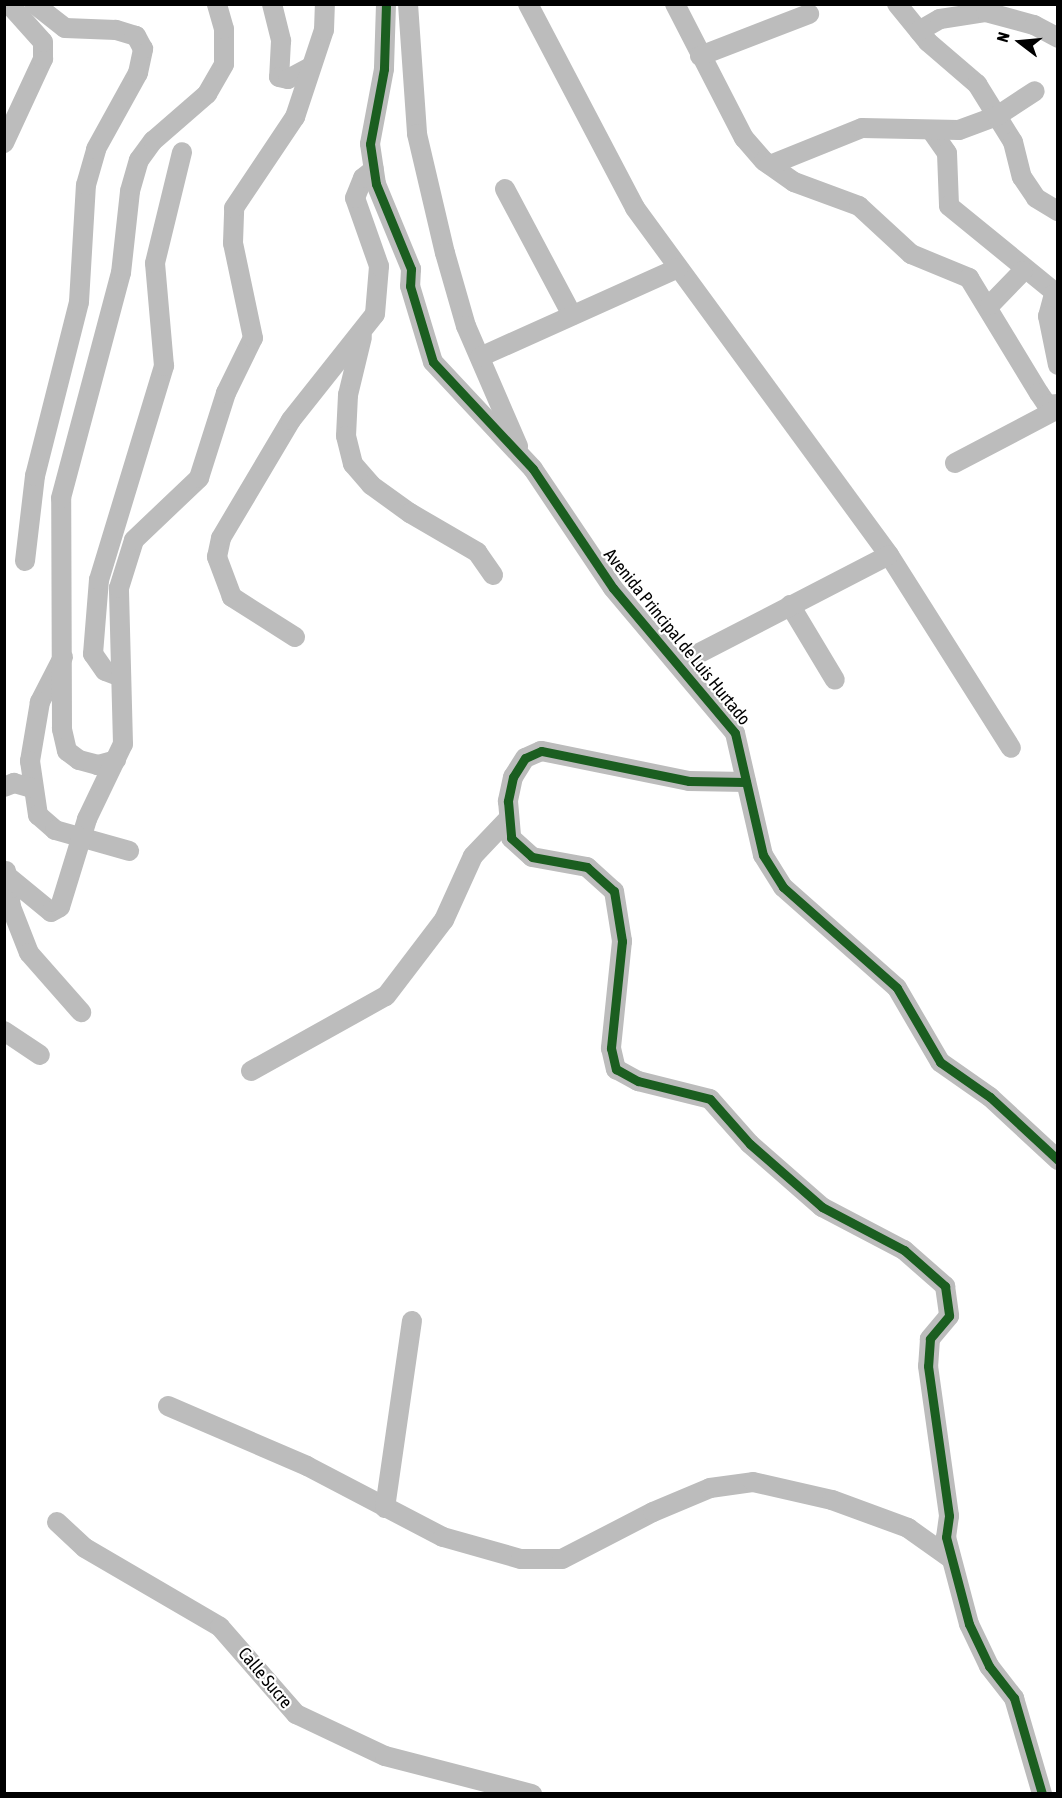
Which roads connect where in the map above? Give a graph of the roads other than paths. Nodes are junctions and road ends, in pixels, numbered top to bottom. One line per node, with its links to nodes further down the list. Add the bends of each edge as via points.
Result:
1 (9, 4): 19 (street, via 43,42 43,59)
2 (217, 4): 38 (street, via 224,29 224,64 207,94 146,151 130,190 121,273 74,442)
3 (272, 4): 15 (street, via 281,41 279,77 288,79)
4 (325, 4): 15 (street, via 324,30)
5 (386, 4): 22 (street, Avenida Principal de Luis Hurtado, via 384,69 370,144)
6 (408, 4): 31 (street, via 417,134 445,253)
7 (528, 4): 25 (street, via 635,208)
8 (675, 4): 14 (street)
9 (897, 4): 12 (street)
10 (34, 5): 37 (street, via 65,28 116,30 136,36 143,49 138,73 96,149 86,185 79,302)
11 (809, 14): 14 (street)
12 (919, 31): 13 (street, via 940,19 986,12 1034,25); 17 (street, via 977,84)
13 (1058, 38)
14 (700, 56): 21 (street, via 744,138)
15 (310, 67): 46 (street, via 295,117 234,208 233,243 253,338 226,393 199,478 134,540 119,588)
16 (1035, 91): 17 (street)
17 (997, 116): 18 (street); 24 (street, via 1013,142 1022,177 1036,198)
18 (933, 133): 21 (street, via 862,128); 26 (street, via 947,153 949,206)
19 (4, 143)
20 (182, 152): 46 (street, via 155,263 164,366 99,580 93,654 105,671)
21 (770, 165): 28 (street, via 794,182 859,206 911,254 969,278)
22 (374, 170): 30 (street, via 363,178 355,198 379,266 380,292); 35 (street, Avenida Principal de Luis Hurtado, via 411,269 410,286 433,362)
23 (505, 189): 29 (street)
24 (1058, 211)
25 (678, 268): 29 (street); 39 (street)
26 (1023, 271): 27 (street); 28 (street)
27 (1056, 294): 32 (street, via 1048,316)
28 (990, 305): 33 (street, via 1038,393 1047,405)
29 (573, 315): 31 (street)
30 (363, 335): 41 (street, via 348,395 346,436 353,464 371,485 410,513 477,552); 43 (street, via 315,384 221,538 217,557 232,597)
31 (480, 357): 35 (street)
32 (1057, 363)
33 (1058, 404)
34 (1058, 409): 36 (street)
35 (524, 459): 45 (street, Avenida Principal de Luis Hurtado, via 613,588)
36 (955, 463)
37 (39, 464): 38 (street); 40 (street)
38 (61, 520): 44 (street)
39 (889, 555): 42 (street); 48 (street)
40 (25, 561)
41 (493, 575)
42 (790, 605): 45 (street); 47 (street)
43 (295, 638)
44 (63, 657): 49 (street, via 67,751 98,765); 52 (street, via 40,702)
45 (680, 663): 50 (street, Avenida Principal de Luis Hurtado, via 735,733 746,763)
46 (121, 677): 49 (street, via 125,718)
47 (835, 680)
48 (1011, 748)
49 (116, 760): 54 (street)
50 (746, 782): 53 (street, via 689,781 541,751 525,758 513,777); 61 (street, Avenida Principal de Luis Hurtado, via 763,855 783,887 897,988 940,1062 998,1104)
51 (4, 787): 52 (street, via 14,783)
52 (32, 788): 54 (street, via 38,815 55,830)
53 (509, 818): 60 (street, via 473,856 444,920 386,996); 66 (street, via 511,838 525,854 587,867 614,891 622,941 611,1048 616,1069 638,1081 710,1099 750,1144 822,1207 904,1250 945,1286 949,1316 930,1340 928,1366)
54 (81, 838): 55 (street); 56 (street, via 60,907 51,912)
55 (129, 851)
56 (5, 868): 57 (street, via 11,907 29,952)
57 (81, 1012)
58 (4, 1031): 59 (street)
59 (40, 1055)
60 (251, 1071)
61 (1058, 1160)
62 (412, 1321): 64 (street)
63 (168, 1406): 64 (street, via 307,1466)
64 (384, 1508): 66 (street, via 442,1537 541,1563 562,1559 710,1488 753,1482 832,1500 909,1528)
65 (57, 1522): 67 (street, Calle Sucre, via 85,1548 220,1627 296,1714 385,1756)
66 (950, 1558): 68 (street, via 969,1624 989,1666 1014,1698)
67 (532, 1794)
68 (1042, 1794)

